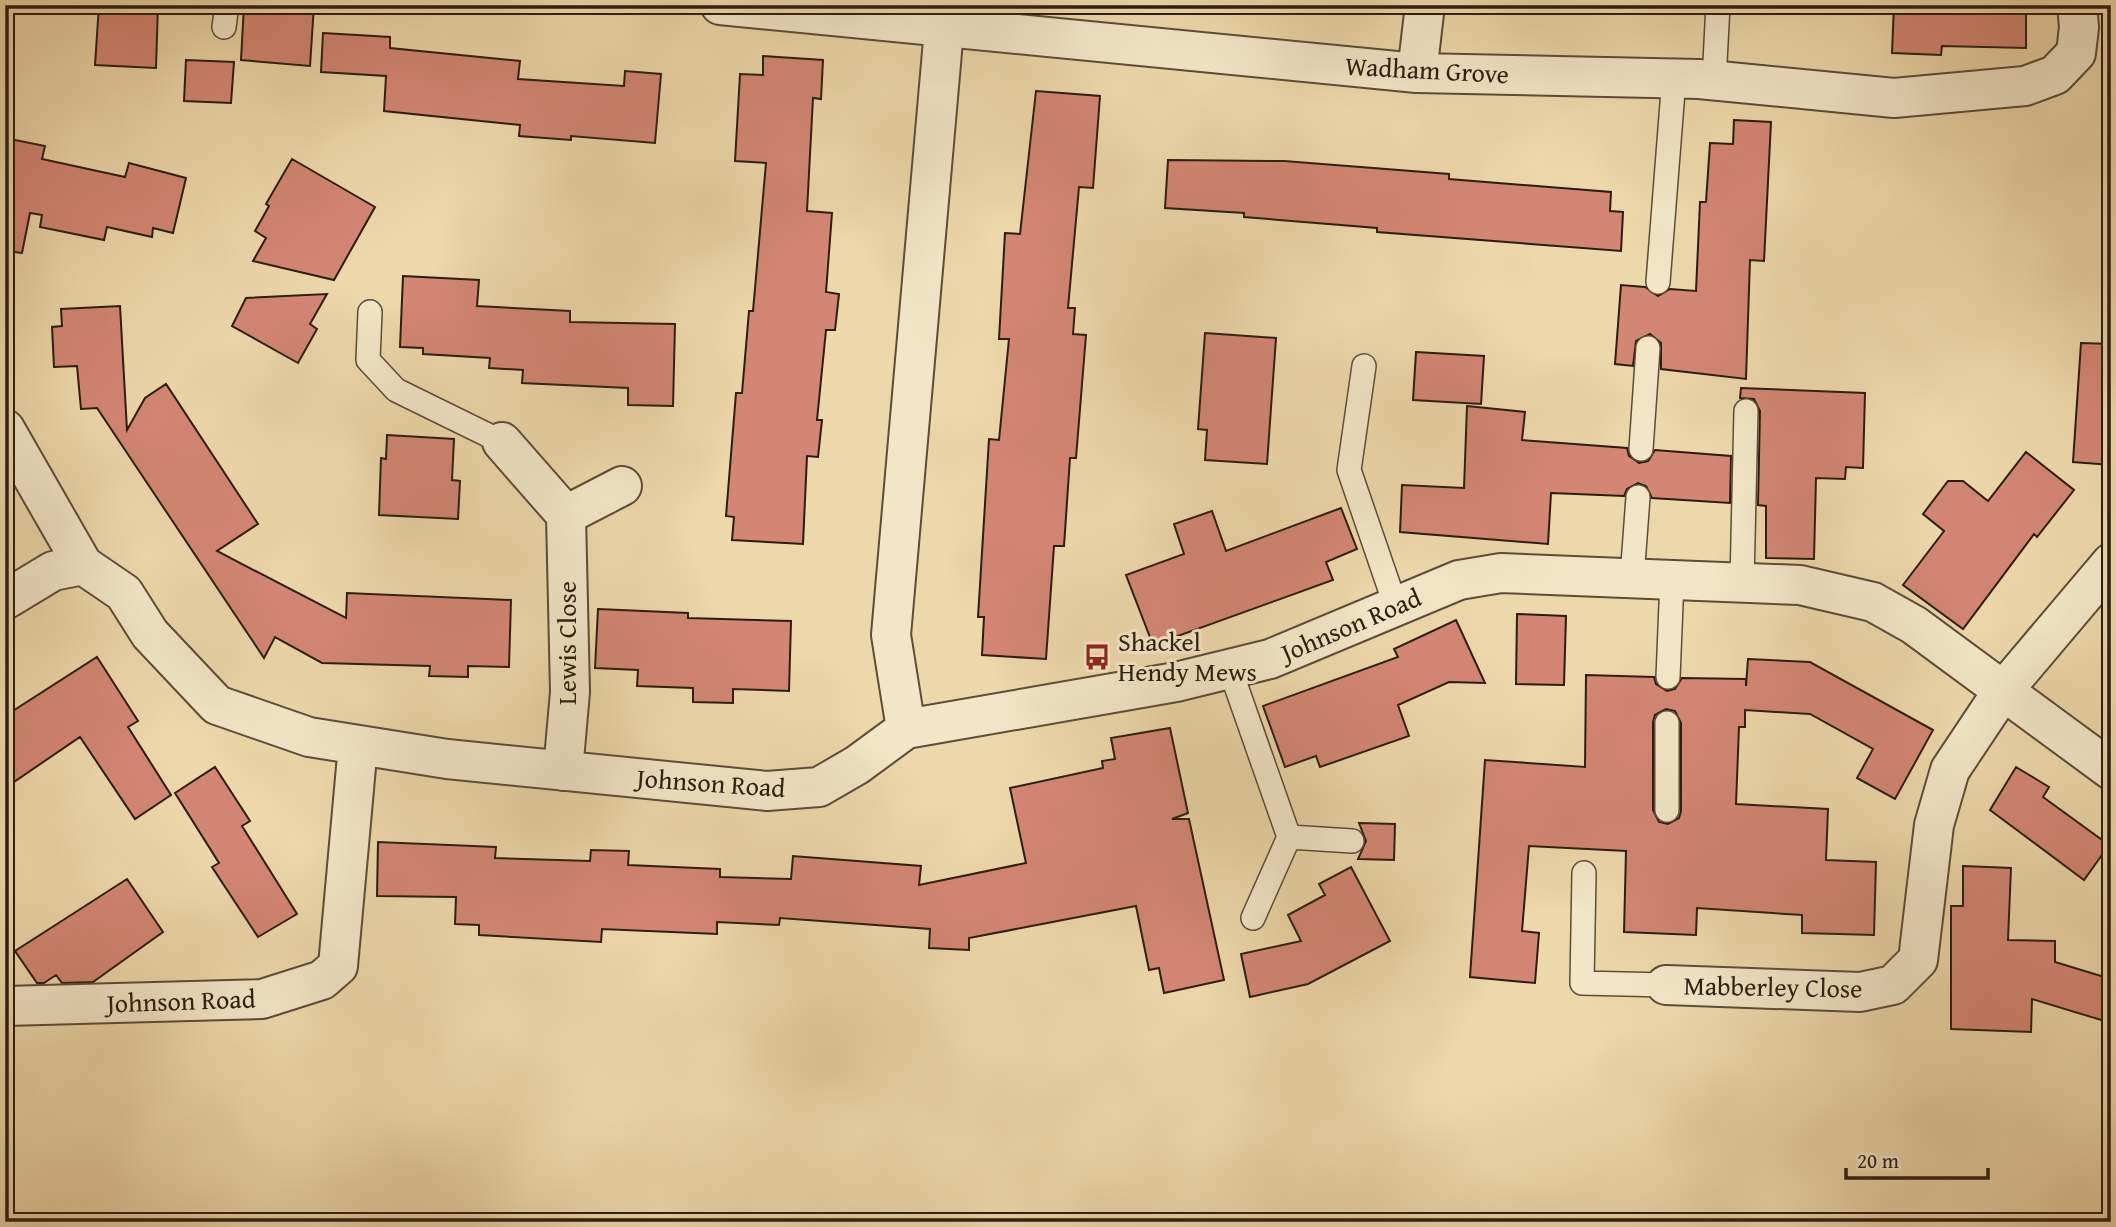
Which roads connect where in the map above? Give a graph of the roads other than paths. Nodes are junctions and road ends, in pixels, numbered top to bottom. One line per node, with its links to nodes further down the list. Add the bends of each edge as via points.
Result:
1 (720, 5): 5 (street, Wadham Grove)
2 (1425, 5): 6 (street)
3 (1718, 5): 8 (lane)
4 (2077, 5): 8 (street, Wadham Grove, via 2076,53 2054,75 2025,86 1894,98)
5 (927, 20): 6 (street, Wadham Grove); 31 (street, via 891,635)
6 (1417, 73): 7 (street, Wadham Grove)
7 (1674, 78): 8 (street, Wadham Grove); 9 (lane)
8 (1714, 80)
9 (1658, 282)
10 (370, 312): 15 (lane, via 368,360 396,390)
11 (1648, 348): 16 (lane)
12 (1364, 366): 26 (lane, via 1349,471)
13 (1746, 411): 24 (lane)
14 (5, 429): 21 (street)
15 (502, 442): 19 (street)
16 (1641, 449)
17 (622, 486): 19 (street)
18 (1638, 497): 22 (lane)
19 (566, 515): 34 (street, Lewis Close, via 570,692)
20 (2111, 563): 29 (street)
21 (83, 565): 25 (street, via 53,571); 32 (street, Johnson Road, via 124,593 150,634 217,705 309,737)
22 (1632, 578): 23 (street, Johnson Road); 26 (street, Johnson Road, via 1502,573 1459,580)
23 (1672, 580): 24 (street, Johnson Road); 28 (lane)
24 (1742, 582): 29 (street, Johnson Road, via 1800,585 1873,602 1914,625)
25 (5, 600)
26 (1396, 607): 27 (street, Johnson Road, via 1270,659)
27 (1230, 669): 31 (street, Johnson Road); 36 (lane)
28 (1668, 677)
29 (2002, 692): 33 (street, Johnson Road); 40 (street, Mabberley Close, via 1950,771 1934,825 1918,961 1893,985 1860,992)
30 (1667, 723): 35 (lane)
31 (906, 729): 34 (street, Johnson Road, via 819,787 767,791)
32 (358, 746): 34 (street, Johnson Road); 41 (street, Johnson Road, via 338,966 322,980 262,999)
33 (2111, 770)
34 (563, 771)
35 (1667, 810)
36 (1289, 837): 37 (lane); 39 (lane)
37 (1352, 841)
38 (1584, 873): 40 (lane, via 1582,983)
39 (1253, 918)
40 (1666, 985)
41 (5, 1006)

